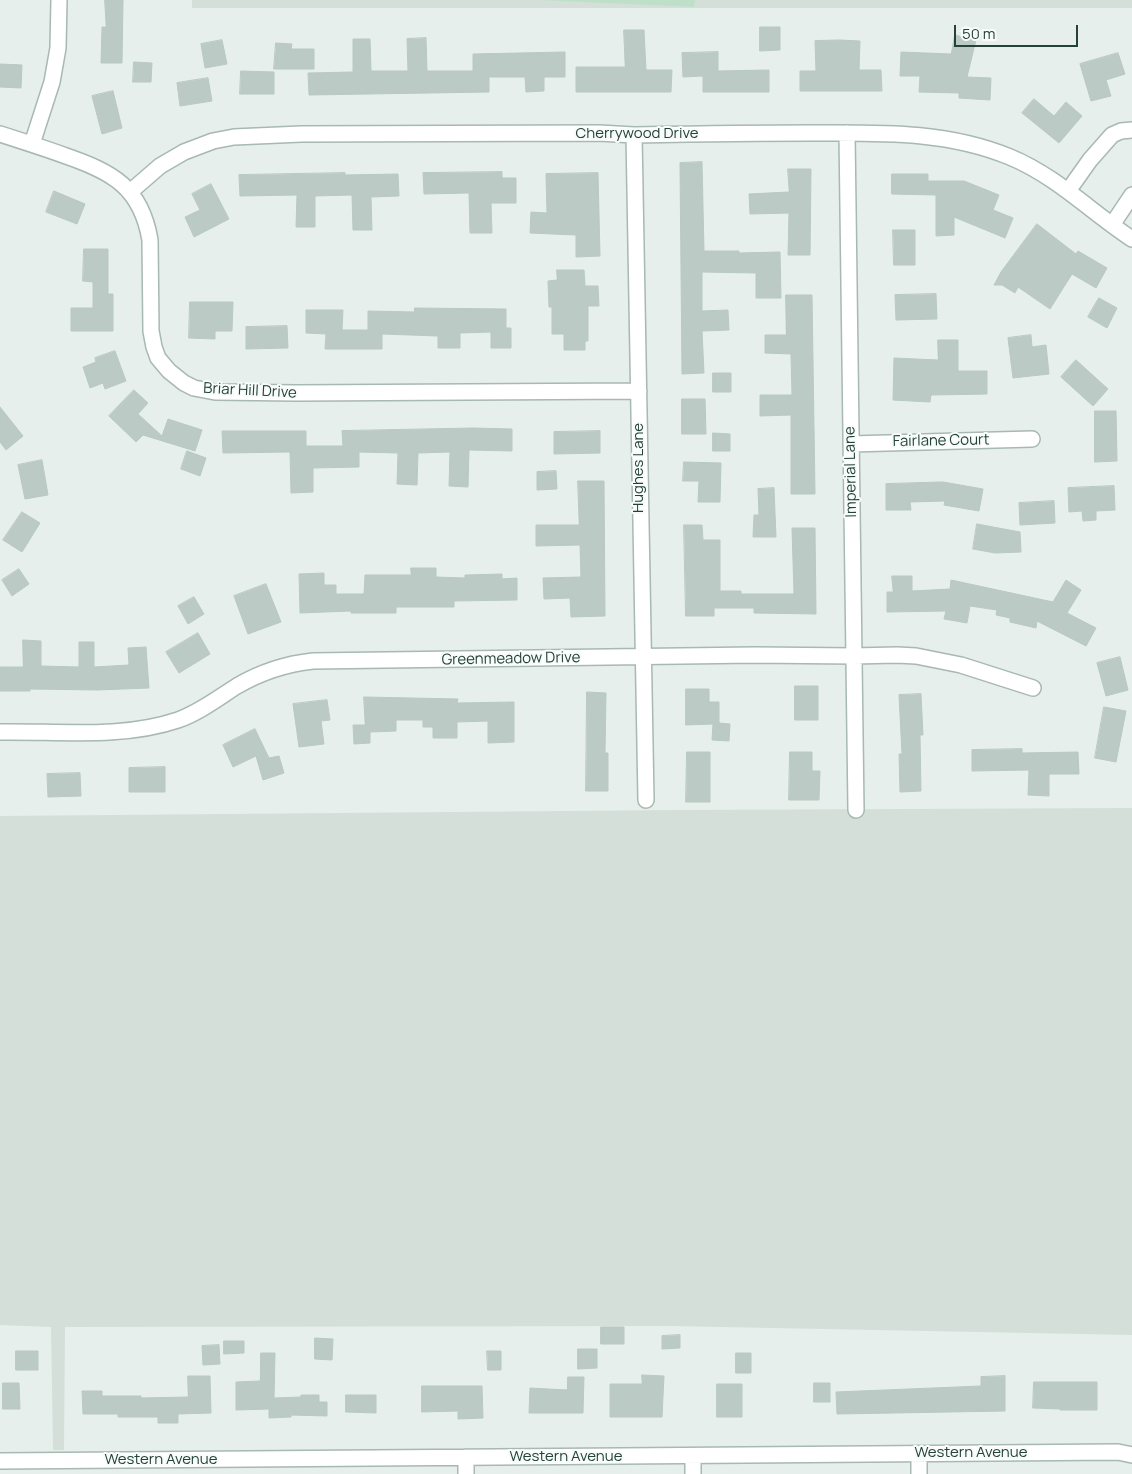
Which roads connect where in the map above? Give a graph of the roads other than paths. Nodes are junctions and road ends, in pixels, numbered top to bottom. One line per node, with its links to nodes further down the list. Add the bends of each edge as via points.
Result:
1 (59, 0): 6 (street, via 58,48 52,82)
2 (1132, 130): 7 (street, via 1112,135)
3 (848, 133): 5 (street, Cherrywood Drive); 7 (street, Cherrywood Drive, via 928,136 983,147 1038,171); 14 (street, Imperial Lane)
4 (0, 134): 6 (street, Briar Hill Drive)
5 (634, 135): 8 (street, Cherrywood Drive, via 321,134 234,137 184,152 160,166); 12 (street, Hughes Lane)
6 (32, 144): 8 (street, Briar Hill Drive, via 111,174)
7 (1068, 191): 10 (street, Cherrywood Drive)
8 (130, 192): 12 (street, Briar Hill Drive, via 148,227 154,347 169,371 194,388 215,392 296,393)
9 (1132, 195): 10 (street)
10 (1112, 225): 11 (street, Cherrywood Drive)
11 (1132, 239)
12 (639, 391): 16 (street, Hughes Lane)
13 (1032, 439): 14 (street, Fairlane Court)
14 (851, 444): 15 (street, Imperial Lane)
15 (854, 656): 16 (street, Greenmeadow Drive); 17 (street, Greenmeadow Drive, via 916,656); 20 (street, Imperial Lane)
16 (642, 658): 18 (street, Greenmeadow Drive, via 294,663 256,676 202,709 158,726 98,732); 19 (street, Hughes Lane)
17 (1033, 688)
18 (0, 732)
19 (646, 800)
20 (856, 810)
21 (919, 1454): 22 (street, Western Avenue, via 1118,1452); 23 (street, Western Avenue); 30 (street)
22 (1132, 1455)
23 (693, 1456): 24 (street, Western Avenue); 29 (street)
24 (466, 1457): 27 (street, Western Avenue); 28 (street)
25 (0, 1461): 26 (street, Western Avenue)
26 (17, 1467): 27 (street, Western Avenue)
27 (239, 1467)
28 (466, 1474)
29 (693, 1474)
30 (919, 1474)

